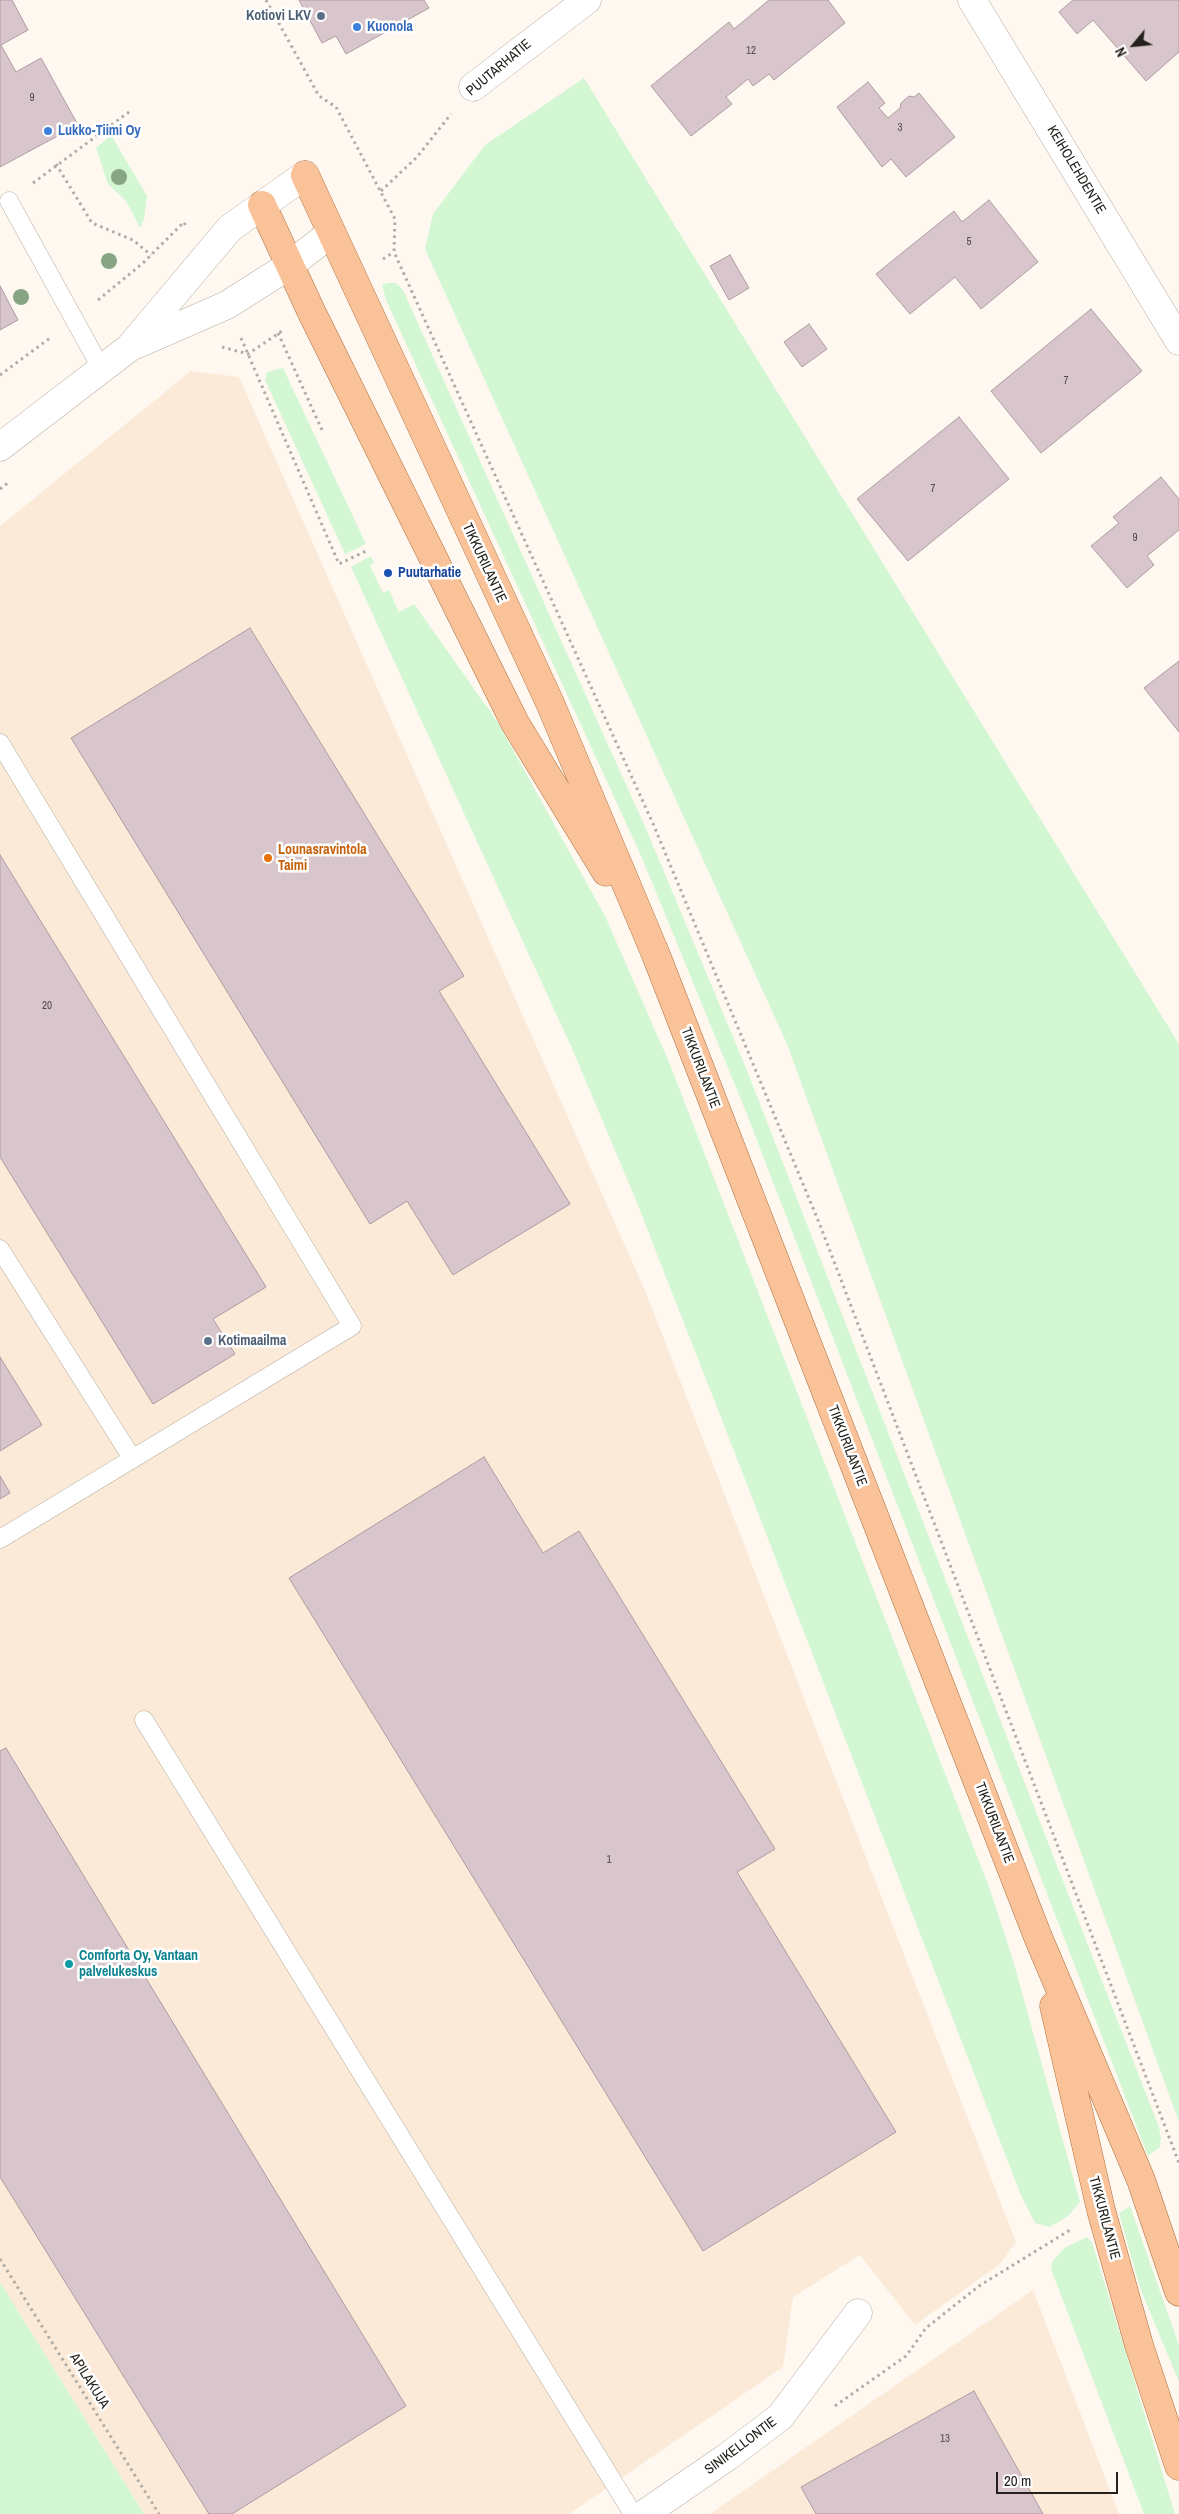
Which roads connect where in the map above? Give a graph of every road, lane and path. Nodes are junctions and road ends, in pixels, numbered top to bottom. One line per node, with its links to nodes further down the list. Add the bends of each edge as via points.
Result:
1 (266, 0): 8 (path, via 319,96 336,107)
2 (587, 0): 4 (street, PUUTARHATIE)
3 (972, 0): 15 (street, KEIHOLEHDENTIE)
4 (473, 87): 8 (path, PUUTARHATIE, via 417,157)
5 (129, 112): 6 (path)
6 (56, 164): 9 (path); 12 (path, via 92,223 133,240)
7 (305, 175): 10 (street); 11 (main road, TIKKURILANTIE)
8 (381, 191): 31 (path, via 395,219 394,252 654,826 820,1224)
9 (9, 202): 18 (lane)
10 (262, 205): 13 (main road, TIKKURILANTIE); 17 (street, via 230,228)
11 (331, 233): 13 (street); 25 (main road, TIKKURILANTIE, via 550,703)
12 (151, 255)
13 (290, 265): 17 (street, via 227,305); 25 (main road, TIKKURILANTIE, via 515,723)
14 (278, 333): 19 (path)
15 (1179, 341)
16 (216, 346): 23 (path, via 248,354 339,564)
17 (128, 348): 18 (street)
18 (102, 368): 20 (street)
19 (322, 430)
20 (0, 447)
21 (15, 478): 22 (path)
22 (0, 489)
23 (368, 550)
24 (0, 743): 27 (lane, via 352,1326)
25 (656, 955): 30 (main road, TIKKURILANTIE)
26 (0, 1249): 27 (lane)
27 (132, 1458): 28 (lane)
28 (0, 1539)
29 (144, 1720): 39 (lane)
30 (1038, 1937): 32 (main road, TIKKURILANTIE); 34 (main road, TIKKURILANTIE, via 1141,2180)
31 (1179, 2163)
32 (1101, 2210): 36 (path, via 979,2286 926,2328 906,2356); 37 (main road, TIKKURILANTIE, via 1139,2345)
33 (0, 2259): 38 (path, APILAKUJA)
34 (1179, 2292)
35 (858, 2313): 40 (street, SINIKELLONTIE, via 780,2417)
36 (827, 2411)
37 (1179, 2466)
38 (159, 2514)
39 (633, 2514)
40 (644, 2514)

